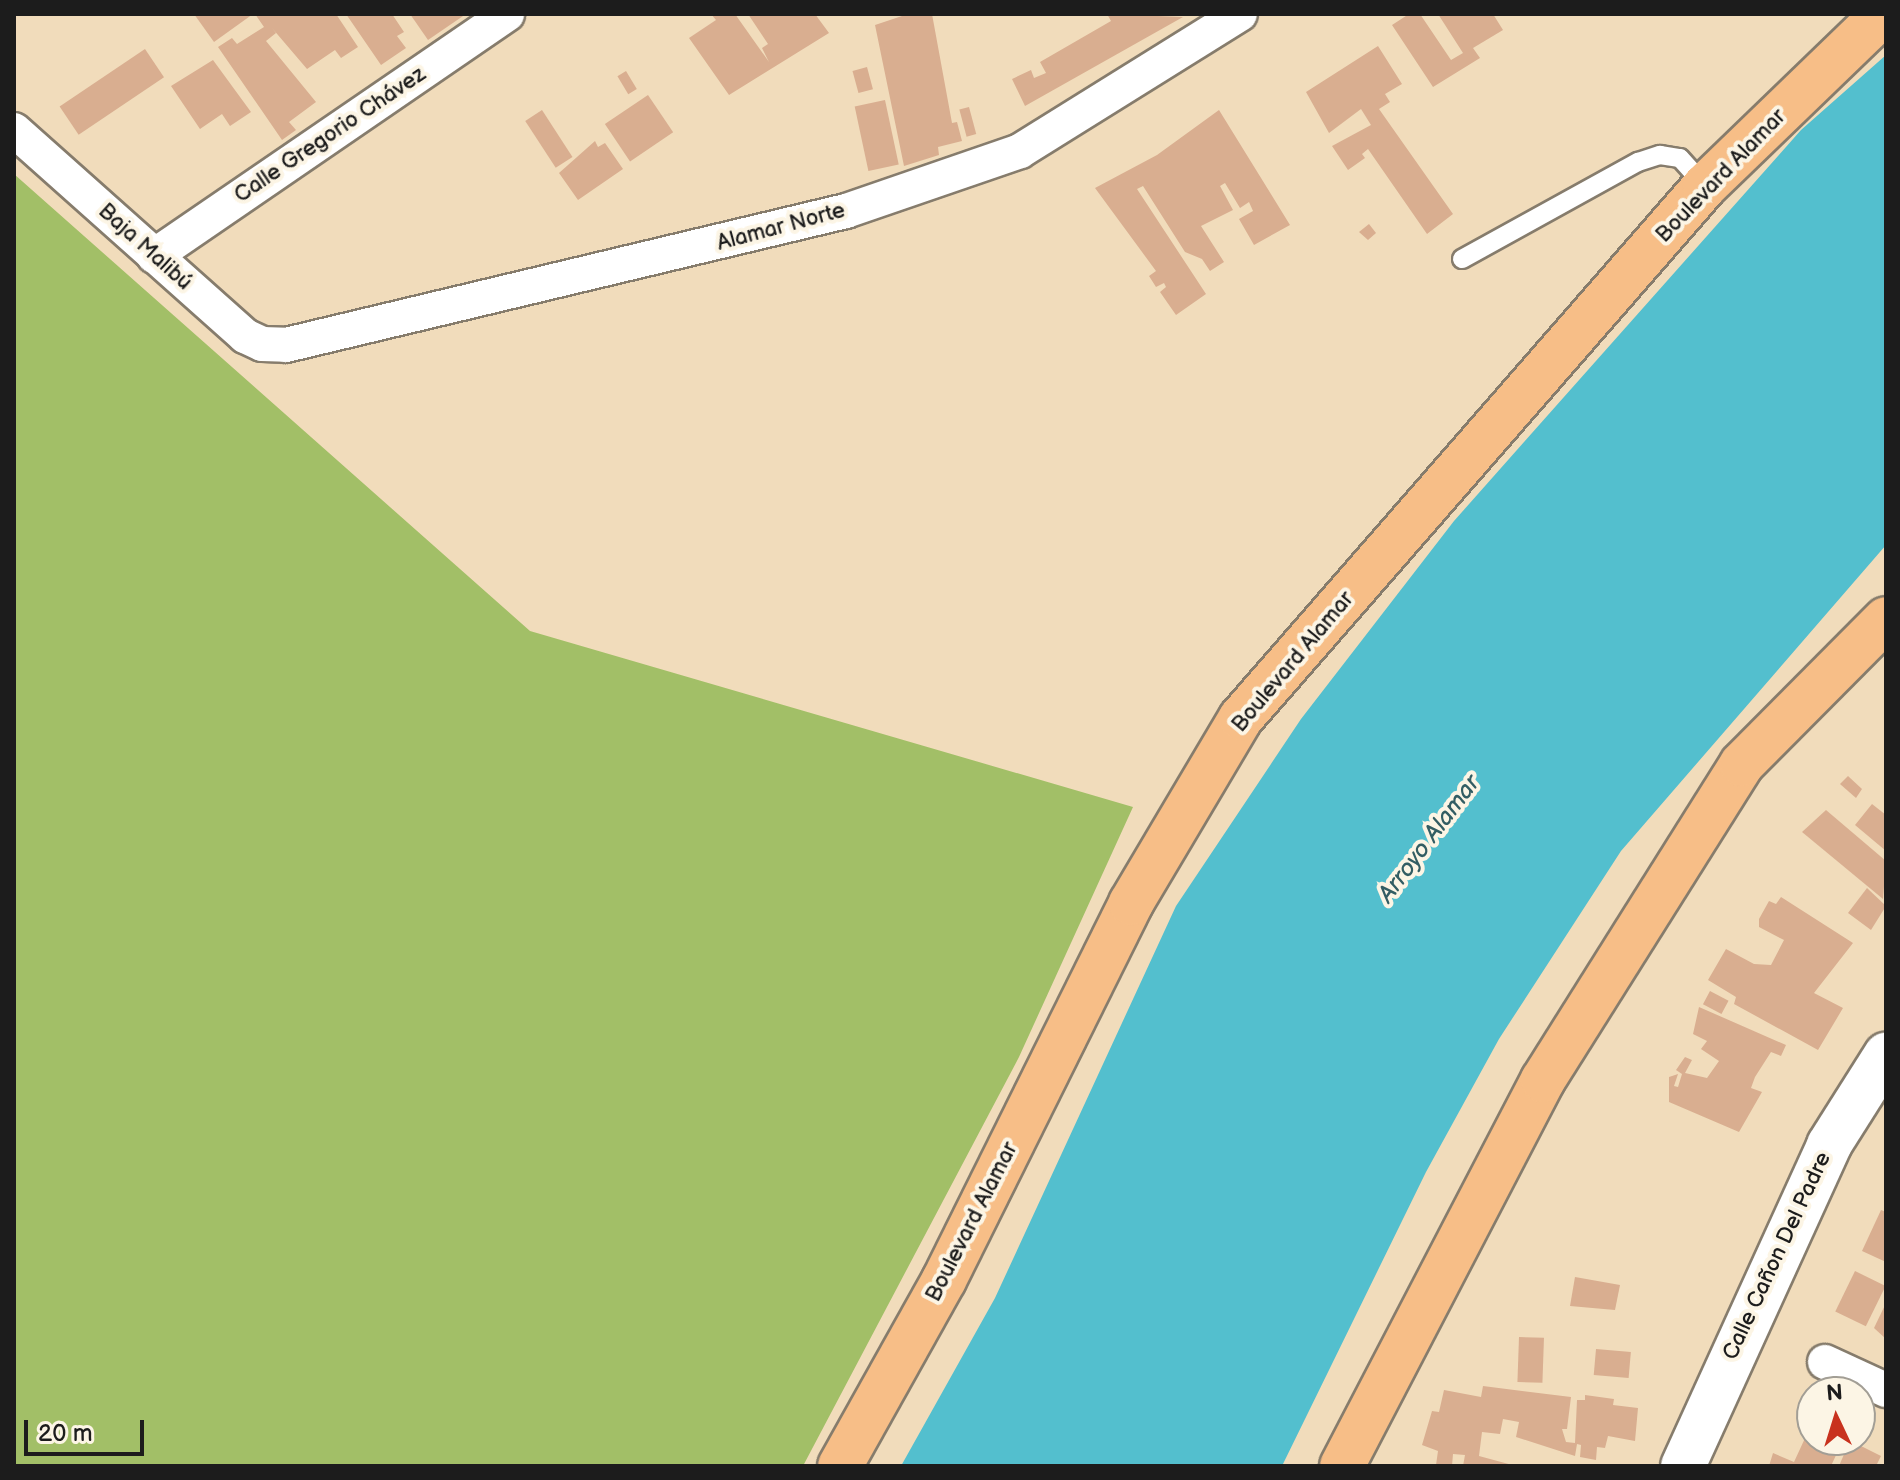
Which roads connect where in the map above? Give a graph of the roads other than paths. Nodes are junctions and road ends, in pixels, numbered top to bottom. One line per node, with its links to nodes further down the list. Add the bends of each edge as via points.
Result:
1 (507, 14): 6 (street, Calle Gregorio Chávez)
2 (1240, 14): 8 (street, Alamar Norte, via 1020,151 846,211)
3 (1883, 14): 5 (highway, Boulevard Alamar)
4 (14, 130): 6 (street, Baja Malibú)
5 (1705, 186): 7 (lane, via 1680,158 1660,155 1638,162); 13 (highway, Boulevard Alamar, via 1241,718 1131,903 944,1280)
6 (154, 256): 8 (street, Baja Malibú, via 245,336 262,344)
7 (1462, 259)
8 (286, 345)
9 (1886, 619): 14 (highway, via 1742,764 1543,1080)
10 (1886, 1055): 15 (street, Calle Cañon Del Padre, via 1829,1145)
11 (1825, 1362): 12 (street)
12 (1886, 1390)
13 (840, 1466)
14 (1342, 1466)
15 (1683, 1466)

